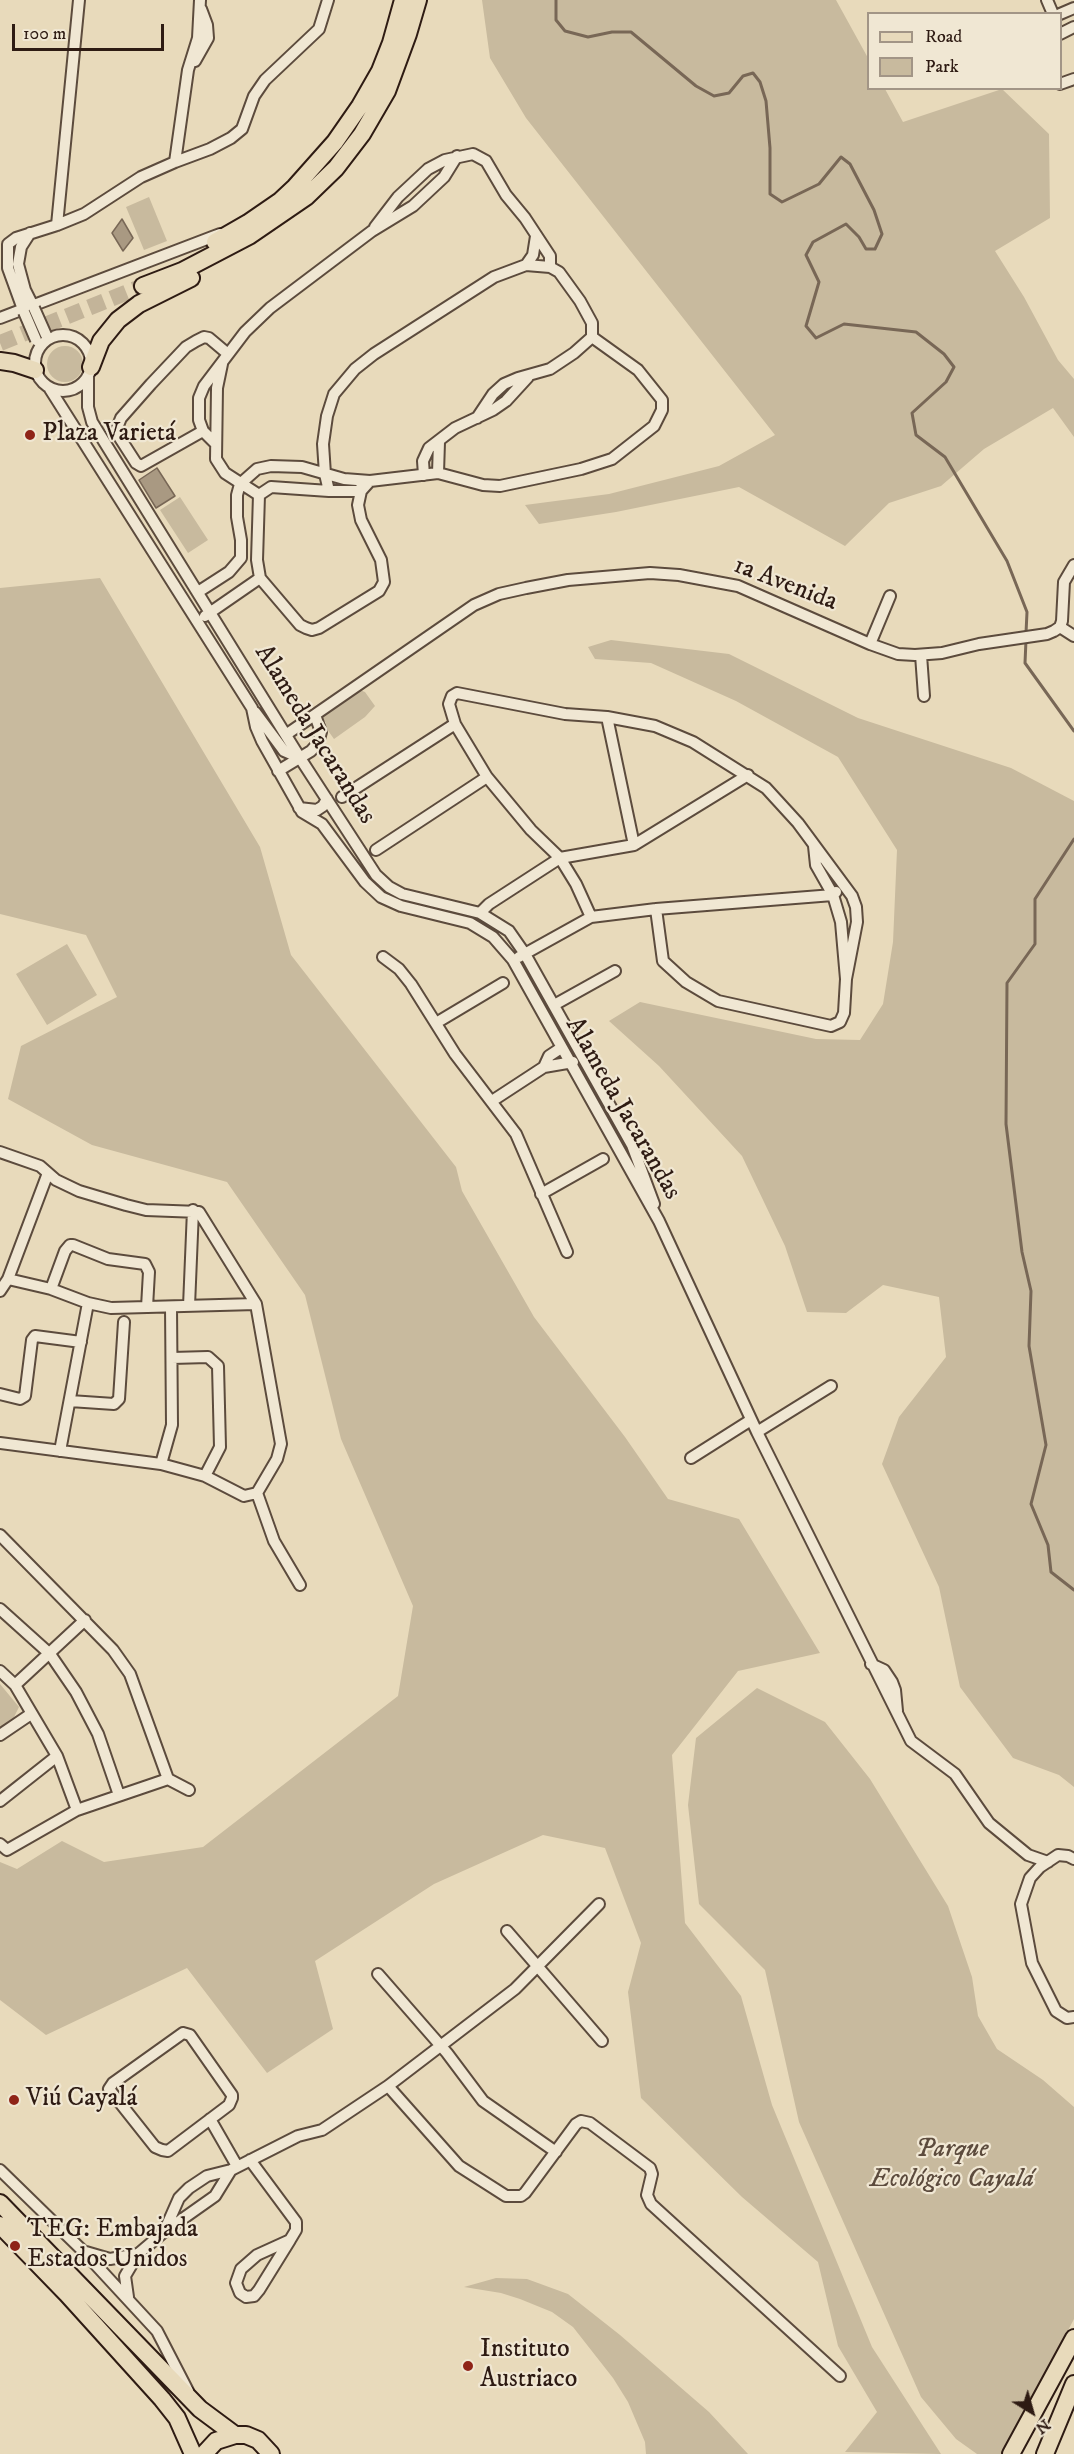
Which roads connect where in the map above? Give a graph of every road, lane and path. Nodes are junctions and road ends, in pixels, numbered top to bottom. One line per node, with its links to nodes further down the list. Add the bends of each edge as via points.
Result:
1 (79, 0): 10 (street)
2 (328, 0): 7 (street, via 319,29 265,80 254,96 242,129 210,149)
3 (403, 0): 9 (main road, via 387,55 347,126 295,187)
4 (418, 0): 8 (main road, via 387,91 362,134 336,168)
5 (200, 3): 7 (street, via 198,38 188,70)
6 (458, 156): 11 (street, via 444,177 421,199); 11 (street, via 428,169 411,183); 12 (street, via 473,154 486,161)
7 (175, 162): 10 (street, via 141,177 84,214)
8 (306, 197): 9 (main road, via 249,236 182,271 142,280); 22 (main road, via 293,213 245,249 128,311 106,333)
9 (248, 223): 15 (street)
10 (57, 225): 15 (street, via 30,233 21,247 18,264)
11 (372, 231): 19 (street, via 270,308 244,332)
12 (536, 236): 13 (street, via 533,255); 14 (street, via 550,256)
13 (526, 266): 14 (street); 27 (street, via 474,288 355,369 334,394 327,416 323,444)
14 (550, 267): 17 (street, via 559,272 580,301 592,323)
15 (28, 308): 16 (street); 18 (street, bridge)
16 (0, 318)
17 (592, 337): 26 (street, via 557,366 504,384 477,418 455,428); 28 (street, via 638,370 656,389 662,410 654,426 604,462 515,484 483,486)
18 (43, 340): 21 (street, via 34,362); 22 (street, via 60,335 76,339 88,351)
19 (225, 358): 24 (street, via 199,398); 24 (street, via 209,338 186,348 121,418 117,435 141,466); 25 (street, via 217,388)
20 (0, 361): 21 (main road)
21 (35, 370): 23 (street)
22 (89, 371): 23 (street, via 83,383 67,391); 36 (street, Alameda Jacarandas, via 88,407 92,422)
23 (50, 388): 39 (street, Alameda Jacarandas)
24 (203, 431): 25 (street)
25 (214, 442): 30 (street, via 219,467)
26 (439, 442): 28 (street); 29 (street, via 426,453)
27 (325, 474): 30 (street, via 302,467 271,466 257,469); 31 (street); 32 (street)
28 (438, 474): 29 (street)
29 (424, 475): 31 (street)
30 (240, 484): 33 (street); 36 (street, via 237,517 241,558 229,572)
31 (364, 484): 32 (street); 35 (street, via 358,505 384,570 379,591 312,630 300,625)
32 (329, 492): 33 (street, via 271,487)
33 (259, 495): 35 (street)
34 (1074, 565): 40 (street, via 1064,582)
35 (260, 578): 38 (street)
36 (198, 592): 38 (street, Alameda Jacarandas)
37 (890, 596): 42 (street)
38 (210, 612): 39 (street); 49 (street, Alameda Jacarandas)
39 (198, 621): 45 (street, Alameda Jacarandas)
40 (1060, 627): 41 (street); 43 (street, 1a Avenida, via 1033,637)
41 (1074, 636)
42 (870, 644): 43 (street, 1a Avenida, via 898,654); 46 (street, 1a Avenida, via 738,586 650,573 568,580 499,594 474,605)
43 (921, 655): 44 (street)
44 (924, 696)
45 (252, 708): 50 (street, via 284,751); 51 (street, Alameda Jacarandas, via 256,727)
46 (315, 715): 49 (street, 1a Avenida); 50 (street, via 320,738 315,748)
47 (607, 717): 48 (street, via 566,714 457,693 449,704); 52 (street, via 655,726 693,742); 58 (street)
48 (454, 724): 53 (street); 54 (street)
49 (287, 734): 50 (street, Alameda Jacarandas)
50 (300, 758): 51 (street); 55 (street, Alameda Jacarandas)
51 (278, 771): 56 (street, Alameda Jacarandas)
52 (748, 775): 58 (street); 59 (street, via 783,804)
53 (487, 777): 61 (street); 62 (street)
54 (342, 797)
55 (327, 799): 56 (street, via 317,810); 57 (street, Alameda Jacarandas)
56 (299, 808): 60 (street, Alameda Jacarandas, via 322,824)
57 (349, 834): 60 (street, via 338,838); 66 (street, Alameda Jacarandas, via 376,875 389,887 413,897)
58 (634, 845): 62 (street)
59 (814, 846): 63 (street); 64 (street, via 816,865)
60 (340, 849): 70 (street, Alameda Jacarandas, via 381,897 401,906 470,923 494,937)
61 (376, 850)
62 (560, 858): 66 (street); 67 (street)
63 (845, 886): 64 (street); 72 (street, via 856,907)
64 (833, 895): 65 (street); 72 (street, via 841,922)
65 (656, 909): 67 (street); 72 (street, via 663,961 686,982 718,1001 831,1026 840,1022 844,1013)
66 (480, 913): 68 (street, Alameda Jacarandas, via 509,931)
67 (591, 917): 68 (street)
68 (525, 954): 70 (street); 74 (street, Alameda Jacarandas)
69 (383, 957): 75 (street, via 399,969)
70 (513, 960): 76 (street, Alameda Jacarandas)
71 (615, 972): 74 (street)
72 (846, 979)
73 (503, 983): 75 (street)
74 (554, 1005): 77 (street, Alameda Jacarandas)
75 (436, 1023): 80 (street, via 454,1054)
76 (561, 1048): 78 (street, Alameda Jacarandas); 79 (street, via 549,1056)
77 (583, 1055): 78 (street); 86 (street, Alameda Jacarandas, via 632,1144)
78 (569, 1063): 79 (street); 86 (street, Alameda Jacarandas)
79 (544, 1067): 80 (street)
80 (492, 1101): 84 (street, via 516,1134)
81 (0, 1152): 83 (street, via 40,1166)
82 (603, 1159): 84 (street)
83 (48, 1173): 85 (street, via 79,1191 126,1205 146,1210); 88 (street)
84 (541, 1194): 87 (street)
85 (194, 1210): 92 (street, via 204,1218); 93 (street)
86 (659, 1221): 102 (street)
87 (567, 1252)
88 (8, 1280): 89 (street); 90 (street)
89 (51, 1289): 91 (street); 94 (street, via 65,1251 73,1245 108,1259 145,1264 149,1272)
90 (0, 1291)
91 (88, 1303): 94 (street, via 111,1308); 97 (street)
92 (256, 1304): 93 (street); 109 (street, via 280,1444 277,1459)
93 (189, 1306): 95 (street)
94 (147, 1307): 95 (street)
95 (171, 1307): 98 (street)
96 (124, 1322): 101 (street, via 119,1399 110,1404)
97 (81, 1342): 100 (street, via 35,1336 25,1395 21,1399); 101 (street)
98 (172, 1358): 107 (street, via 172,1425); 108 (street, via 208,1357 219,1366 220,1447)
99 (831, 1386): 103 (street)
100 (0, 1394)
101 (70, 1401): 105 (street)
102 (751, 1420): 103 (street); 106 (street)
103 (757, 1432): 126 (street, via 871,1664 884,1670 892,1682 897,1717 911,1741 955,1774 989,1823)
104 (0, 1443): 105 (street)
105 (60, 1451): 107 (street)
106 (691, 1458)
107 (161, 1464): 108 (street)
108 (205, 1476): 109 (street, via 244,1496)
109 (257, 1493): 111 (street, via 274,1541)
110 (0, 1535): 113 (street)
111 (300, 1585)
112 (0, 1609): 114 (street)
113 (85, 1620): 114 (street); 120 (street, via 130,1674)
114 (50, 1654): 116 (street); 122 (street, via 88,1713)
115 (0, 1671): 116 (street)
116 (15, 1685): 117 (street)
117 (31, 1713): 118 (street); 119 (street)
118 (0, 1735)
119 (57, 1756): 123 (street); 124 (street)
120 (168, 1779): 121 (street); 122 (street)
121 (189, 1790)
122 (119, 1795): 124 (street)
123 (0, 1801)
124 (77, 1810): 125 (street, via 7,1850)
125 (0, 1844)
126 (1028, 1855): 128 (street); 129 (street)
127 (1074, 1859): 128 (street, via 1059,1856)
128 (1048, 1862): 129 (street)
129 (1030, 1878): 134 (street, via 1021,1904 1032,1963 1056,2011 1067,2018)
130 (599, 1904): 132 (street)
131 (507, 1931): 132 (street)
132 (538, 1966): 135 (street); 136 (street, via 515,1989)
133 (378, 1974): 136 (street)
134 (1074, 2017)
135 (602, 2041)
136 (441, 2046): 137 (street); 139 (street, via 483,2101)
137 (388, 2086): 139 (street, via 459,2166 506,2196 525,2193); 140 (street, via 322,2130 298,2136)
138 (210, 2119): 138 (street, via 168,2151 162,2150 155,2147 110,2089 113,2083 187,2032 232,2095 229,2105); 141 (street)
139 (556, 2152): 152 (street, via 576,2124 586,2121 645,2163 652,2174 647,2200)
140 (250, 2160): 141 (street); 146 (street, via 296,2222)
141 (234, 2168): 145 (street, via 215,2196); 145 (street, via 207,2176 189,2188 179,2198)
142 (0, 2170): 147 (street)
143 (0, 2203): 155 (main road)
144 (0, 2225): 157 (main road, via 162,2398 177,2418)
145 (164, 2232): 148 (street)
146 (290, 2240): 146 (street, via 259,2290 246,2297 240,2293 236,2283 241,2269 257,2255)
147 (84, 2252): 148 (street, via 110,2259); 149 (street)
148 (138, 2254): 149 (street, via 125,2276)
149 (129, 2300): 155 (street, via 157,2331)
150 (1074, 2338): 154 (main road)
151 (1074, 2353): 153 (main road, via 1055,2390 1060,2396)
152 (840, 2376)
153 (1072, 2388): 162 (main road)
154 (1042, 2397): 160 (main road); 161 (main road, via 1052,2413)
155 (200, 2409): 156 (main road)
156 (235, 2434): 158 (main road, via 216,2441); 159 (main road, via 258,2440)
157 (193, 2454)
158 (204, 2454)
159 (271, 2454)
160 (1011, 2454)
161 (1038, 2454)
162 (1045, 2454)

